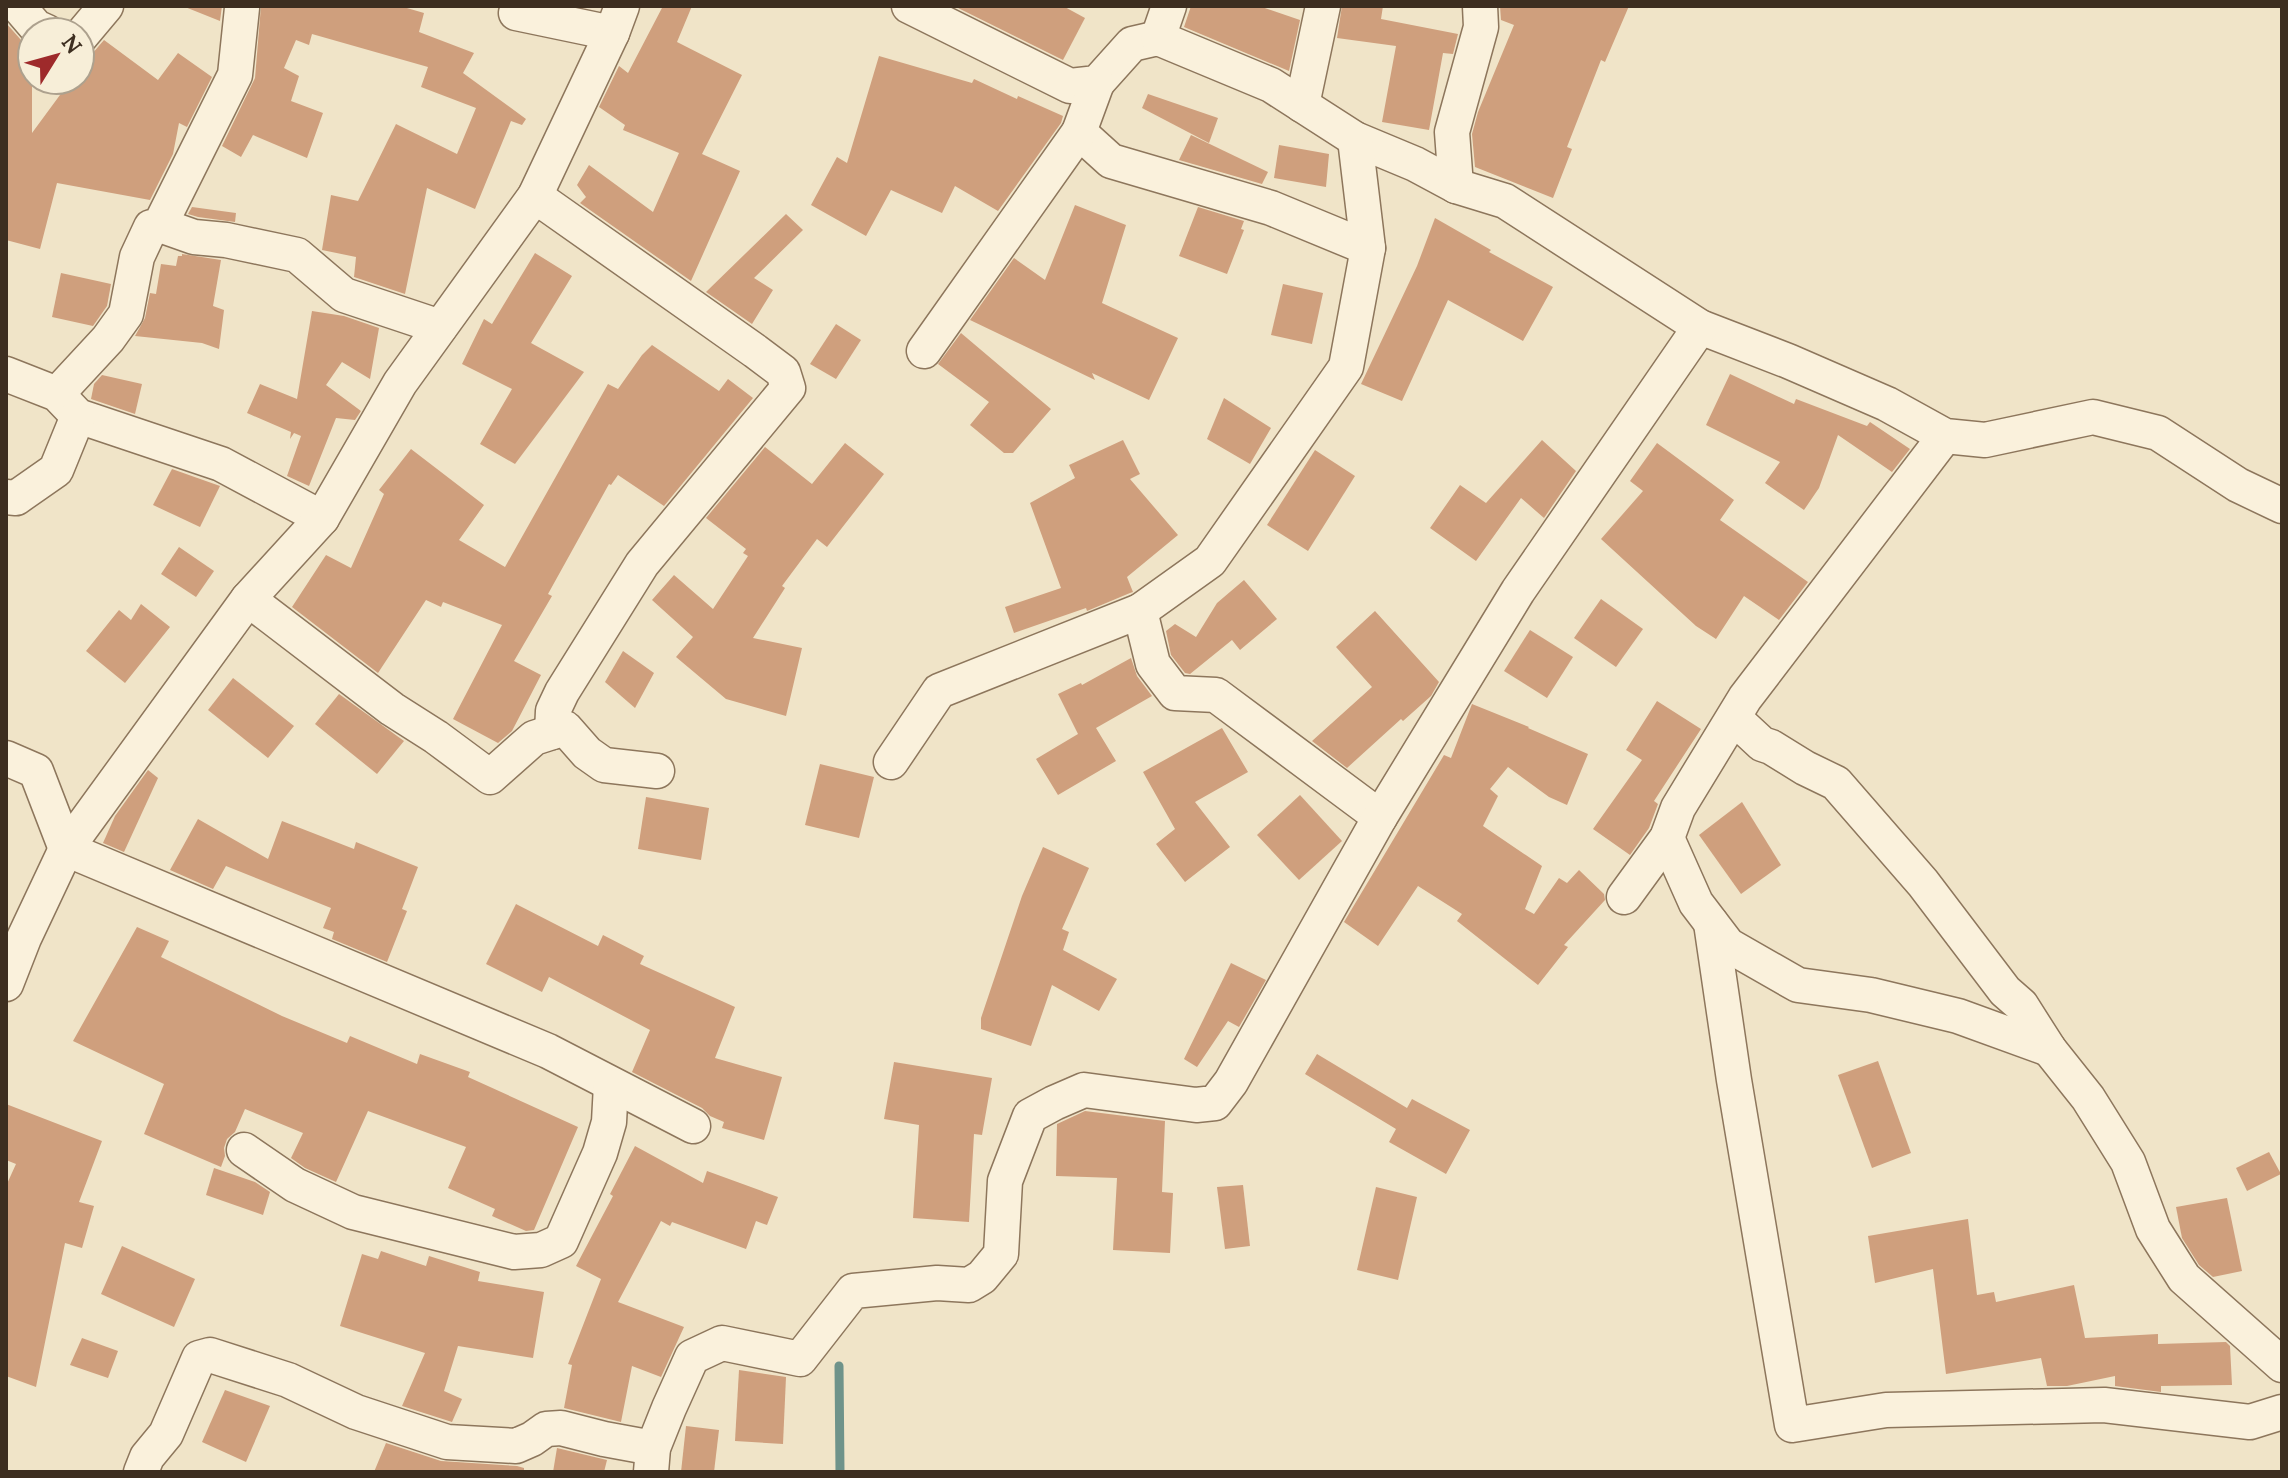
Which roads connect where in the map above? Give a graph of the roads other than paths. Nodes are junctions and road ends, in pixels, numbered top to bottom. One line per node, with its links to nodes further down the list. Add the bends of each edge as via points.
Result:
1 (909, 6): 9 (street, via 1070,86)
2 (1169, 6): 8 (street)
3 (1323, 6): 10 (street)
4 (1480, 6): 12 (street, via 1481,27)
5 (242, 8): 17 (street, via 235,75)
6 (516, 13): 7 (street)
7 (617, 20): 16 (street)
8 (1158, 38): 9 (street, via 1132,44); 10 (street, via 1271,85)
9 (1097, 83): 11 (street)
10 (1302, 105): 13 (street)
11 (1079, 132): 18 (street, via 1111,161 1271,208); 21 (street)
12 (1452, 132): 14 (street); 15 (street)
13 (1355, 139): 14 (street); 18 (street)
14 (1415, 164): 15 (street)
15 (1456, 186): 20 (street, via 1505,201)
16 (535, 196): 19 (street); 31 (street, via 783,372 788,388 642,564 562,692 553,711)
17 (160, 225): 19 (street, via 194,237 297,255 344,295); 23 (street, via 151,227 137,257 126,314)
18 (1368, 248): 29 (street, via 1346,367 1210,561)
19 (440, 327): 27 (street, via 400,383)
20 (1700, 327): 24 (street, via 1887,404); 35 (street, via 1518,591)
21 (924, 351)
22 (6, 374): 23 (street)
23 (68, 405): 25 (street, via 56,470 16,498); 27 (street, via 221,464)
24 (1945, 436): 26 (street, via 1985,440 2093,417 2158,433 2238,485); 30 (street)
25 (6, 497)
26 (2282, 506)
27 (322, 518): 28 (street)
28 (248, 599): 31 (street, via 490,777 534,738); 37 (street)
29 (1140, 611): 33 (street, via 939,691); 35 (street, via 1153,664 1175,693 1216,695)
30 (1734, 718): 36 (street, via 1678,808); 42 (street, via 1762,744 1836,783 2021,1005)
31 (552, 732): 34 (street, via 565,728 604,765)
32 (6, 758): 37 (street, via 36,771)
33 (891, 762)
34 (657, 771)
35 (1380, 817): 48 (street, via 1215,1103 1084,1090 1030,1116 1005,1181 1001,1254 982,1277 969,1285 853,1291 800,1359 722,1343 692,1357)
36 (1667, 838): 38 (street); 39 (street, via 1696,903)
37 (66, 849): 40 (street); 43 (street, via 548,1051)
38 (1624, 897)
39 (1711, 923): 42 (street, via 1728,945 1798,985 1871,995 1958,1016); 47 (street, via 1792,1425 1914,1409 2104,1405 2250,1422)
40 (15, 935): 41 (street)
41 (6, 984)
42 (2049, 1049): 46 (street, via 2128,1162 2153,1229 2184,1278)
43 (611, 1085): 44 (street); 45 (street, via 600,1153 561,1241 541,1250 514,1252 353,1212 295,1185)
44 (693, 1126)
45 (244, 1150)
46 (2282, 1365)
47 (2282, 1412)
48 (652, 1460): 49 (street, via 561,1428 546,1429 516,1446 447,1442 210,1355 199,1358 166,1434)
49 (141, 1472)

